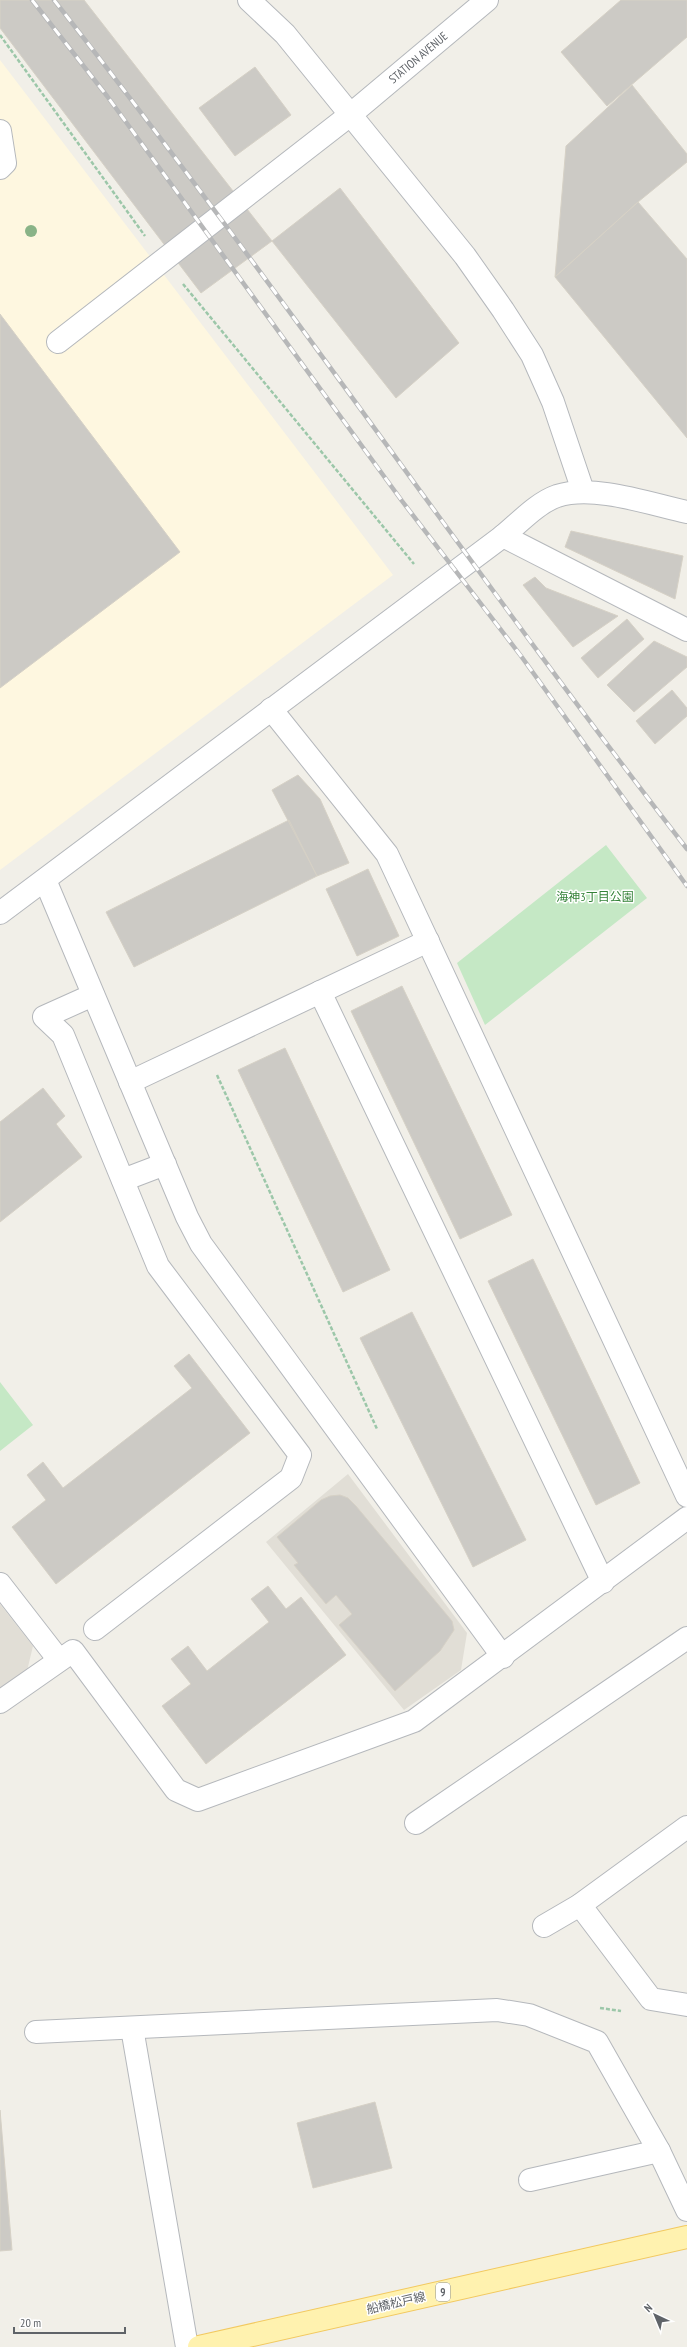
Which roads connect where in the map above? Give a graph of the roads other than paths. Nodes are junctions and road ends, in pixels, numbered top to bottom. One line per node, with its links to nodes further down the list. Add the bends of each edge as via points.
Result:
1 (249, 0): 3 (street, via 285,34)
2 (487, 0): 3 (street, STATION AVENUE)
3 (350, 116): 6 (street, STATION AVENUE); 7 (street, via 465,256 532,355 554,402)
4 (0, 131): 5 (street, via 5,163)
5 (0, 168)
6 (58, 342)
7 (583, 491): 8 (street); 9 (street, via 557,496 540,506)
8 (687, 512)
9 (504, 536): 10 (street); 11 (street)
10 (687, 630)
11 (271, 709): 12 (street); 14 (street, via 387,854)
12 (45, 880): 13 (street); 16 (street)
13 (0, 914)
14 (428, 941): 15 (street); 20 (street)
15 (320, 992): 17 (street); 22 (street)
16 (93, 995): 17 (street); 19 (street, via 44,1017 64,1035)
17 (130, 1082): 18 (street)
18 (165, 1164): 19 (street); 26 (street, via 201,1244)
19 (123, 1180): 24 (street, via 158,1266 300,1455 291,1478)
20 (687, 1496)
21 (687, 1518): 22 (street)
22 (602, 1582): 26 (street)
23 (0, 1584): 27 (street)
24 (95, 1629)
25 (687, 1638): 29 (street)
26 (503, 1656): 27 (street, via 414,1721 198,1800 176,1790 73,1651)
27 (59, 1660): 28 (street)
28 (0, 1702)
29 (416, 1823)
30 (687, 1827): 31 (street)
31 (580, 1905): 32 (street); 33 (street, via 651,1999)
32 (544, 1926)
33 (687, 2005)
34 (132, 2028): 35 (street); 36 (street, via 497,2010 529,2014 597,2042); 40 (street)
35 (36, 2032)
36 (659, 2151): 37 (street); 38 (street)
37 (530, 2180)
38 (687, 2210)
39 (687, 2237): 41 (main road, 船橋松戸線 / 9)
40 (188, 2347)
41 (199, 2347)

